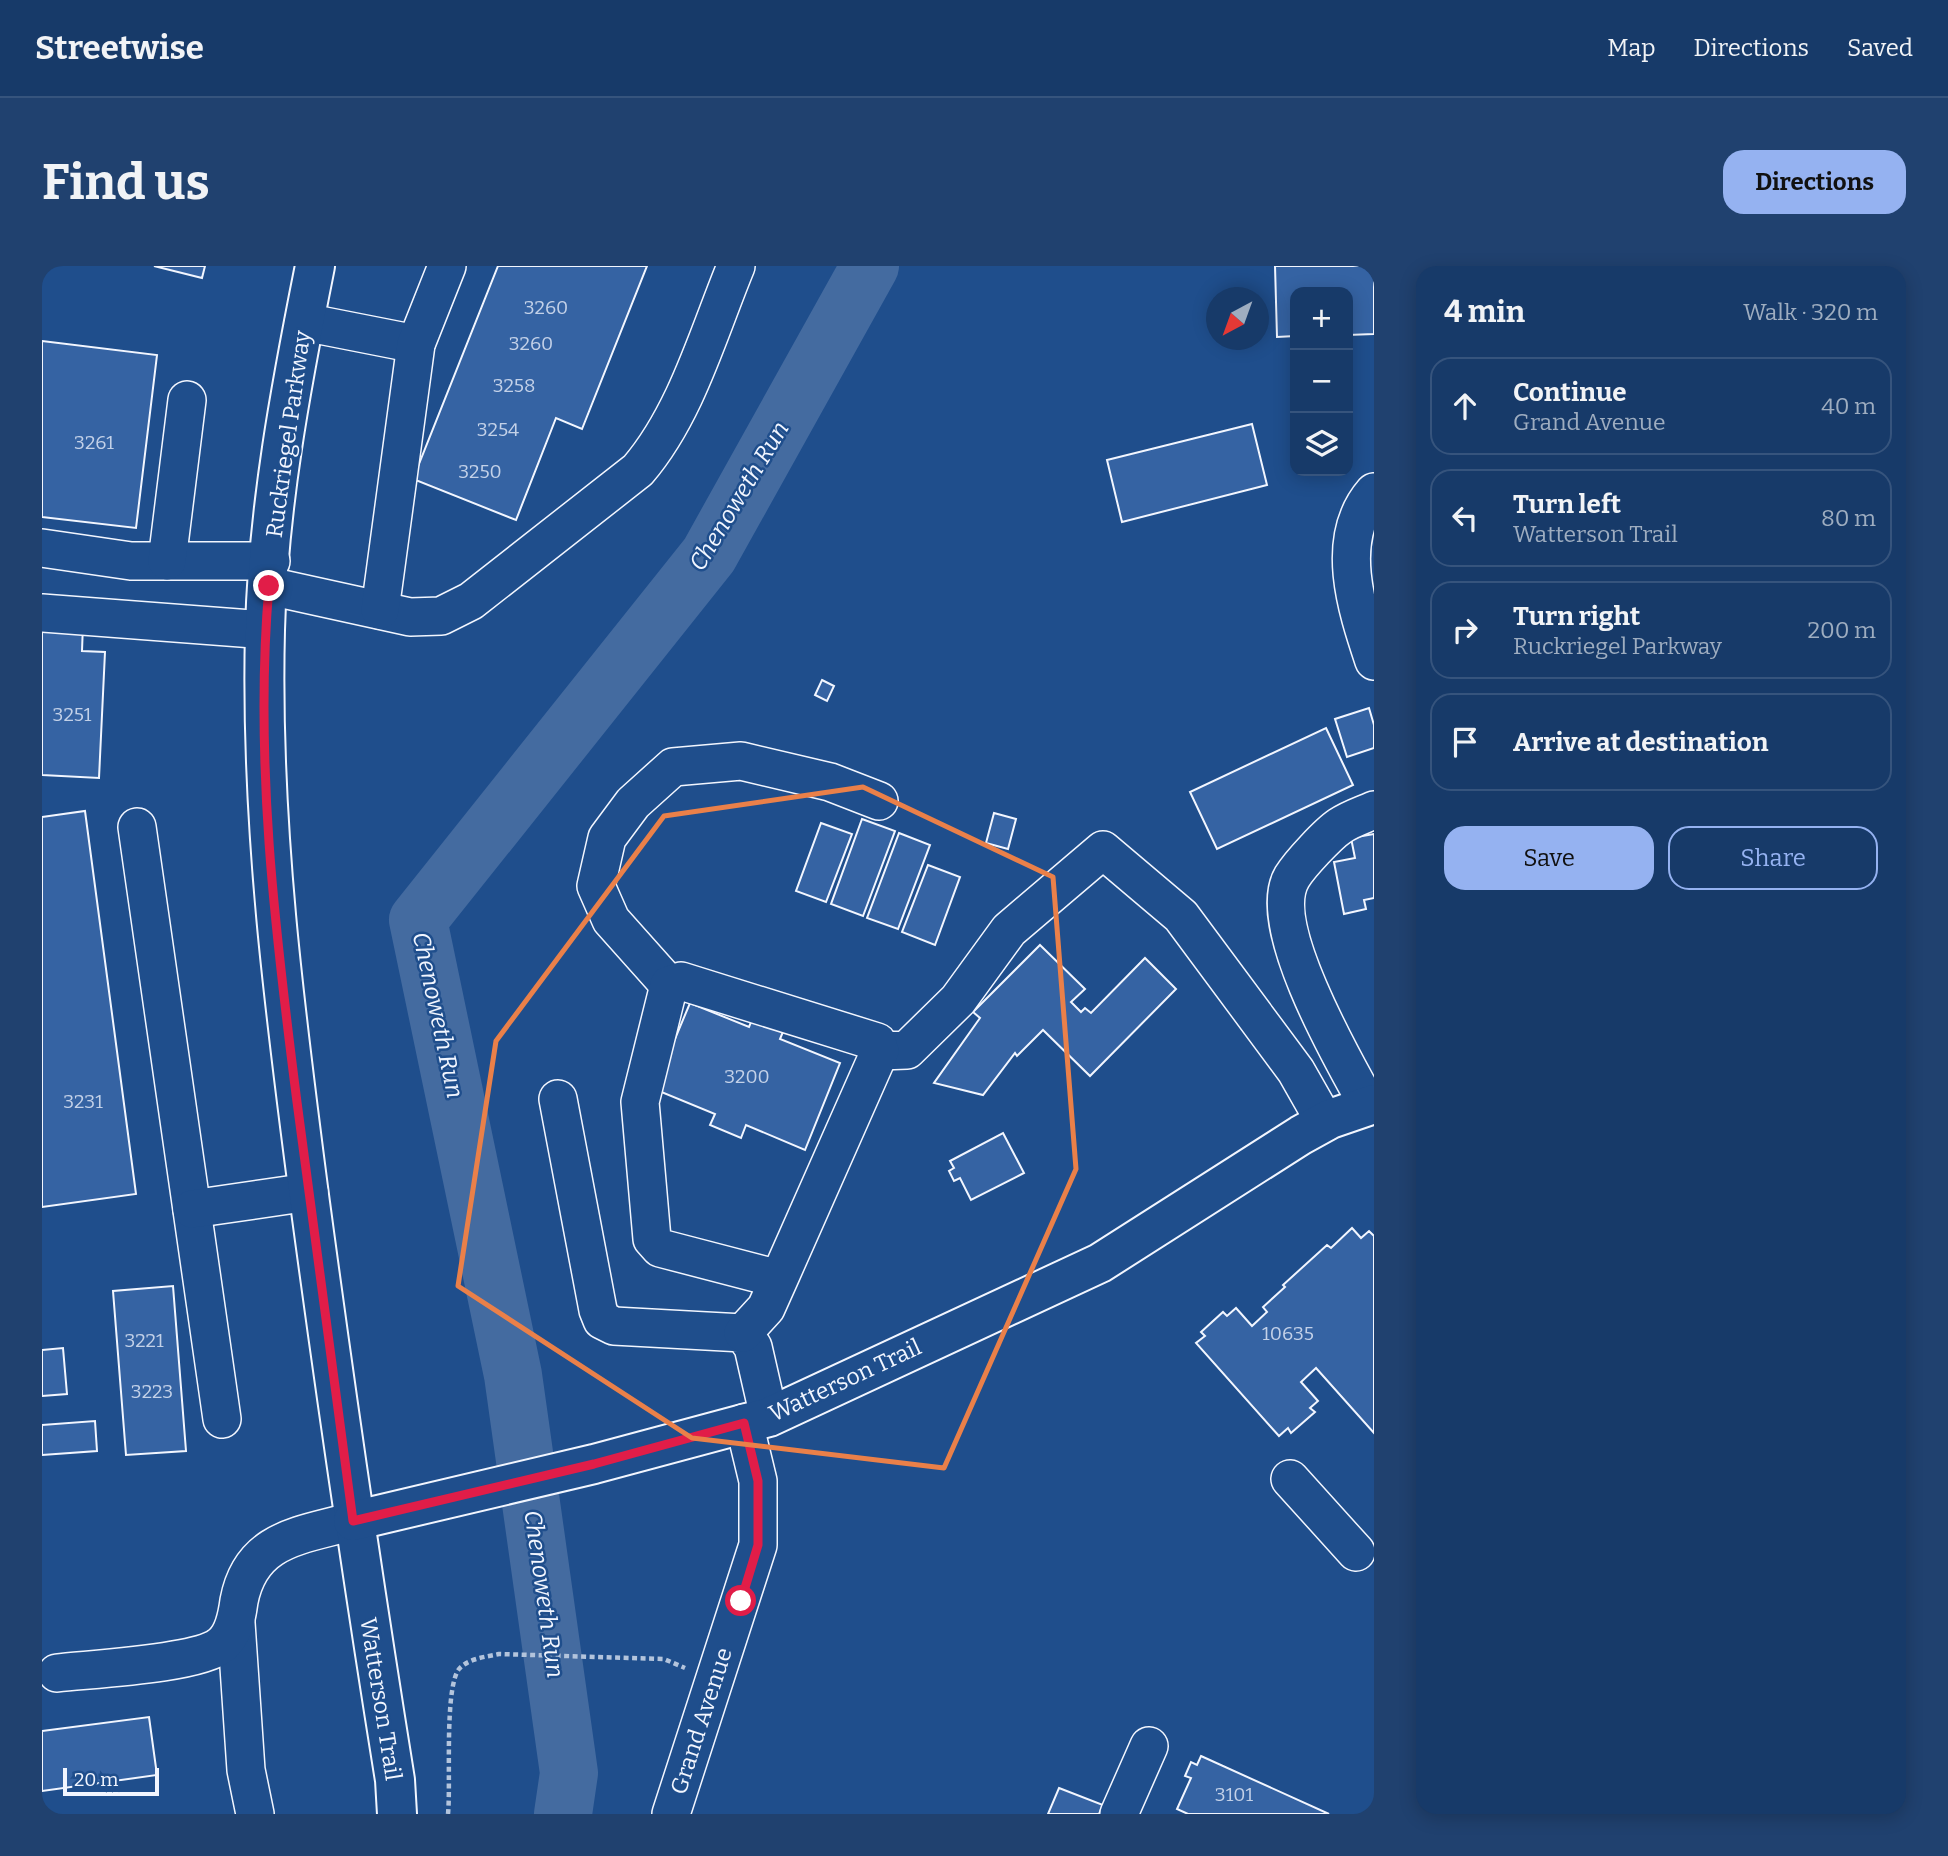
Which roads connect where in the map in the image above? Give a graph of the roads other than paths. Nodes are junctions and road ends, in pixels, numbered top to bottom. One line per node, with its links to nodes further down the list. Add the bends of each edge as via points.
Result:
1 (315, 266): 4 (main road, Ruckriegel Parkway)
2 (447, 266): 5 (street)
3 (736, 266): 11 (street, via 678,407 638,470 471,601 441,616 410,617)
4 (304, 322): 5 (street); 10 (main road, Ruckriegel Parkway, via 281,451)
5 (416, 344): 11 (street)
6 (187, 400): 9 (street)
7 (1374, 492): 14 (street, via 1354,537 1352,566 1356,607)
8 (42, 548): 9 (street, via 131,561)
9 (167, 561): 10 (street)
10 (270, 573): 11 (street); 13 (main road, Ruckriegel Parkway)
11 (380, 610)
12 (42, 613): 13 (street)
13 (265, 630): 23 (main road, Ruckriegel Parkway, via 266,809 278,949)
14 (1374, 661)
15 (880, 801): 18 (street, via 831,782 741,761 673,767 633,803 607,838 596,886 611,920)
16 (1374, 810): 21 (street, via 1340,826 1291,878 1287,911 1297,958 1317,1011)
17 (137, 827): 24 (street)
18 (668, 985): 19 (street, via 681,981 877,1042); 25 (street, via 640,1102 652,1239 660,1248)
19 (880, 1051): 22 (street, via 907,1051 958,1000 1009,930 1103,850 1181,916 1296,1071); 25 (street)
20 (558, 1099): 26 (street, via 602,1320 614,1326)
21 (1371, 1105): 22 (main road, Watterson Trail)
22 (1325, 1122): 28 (main road, Watterson Trail, via 1100,1263)
23 (309, 1192): 24 (street); 30 (main road, Ruckriegel Parkway)
24 (191, 1209): 27 (street)
25 (779, 1279): 26 (street, via 766,1308)
26 (743, 1333): 28 (street, Grand Avenue, via 753,1347)
27 (222, 1419)
28 (757, 1420): 30 (main road, Watterson Trail); 37 (street, Grand Avenue, via 758,1545)
29 (1290, 1479): 31 (street)
30 (353, 1521): 32 (street, via 280,1542 254,1561 241,1593); 36 (main road, Watterson Trail)
31 (1368, 1552)
32 (236, 1623): 33 (street, via 221,1645 195,1657); 35 (street, via 246,1770)
33 (57, 1673)
34 (1149, 1746): 38 (street)
35 (255, 1814)
36 (397, 1814)
37 (671, 1814)
38 (1119, 1814)

